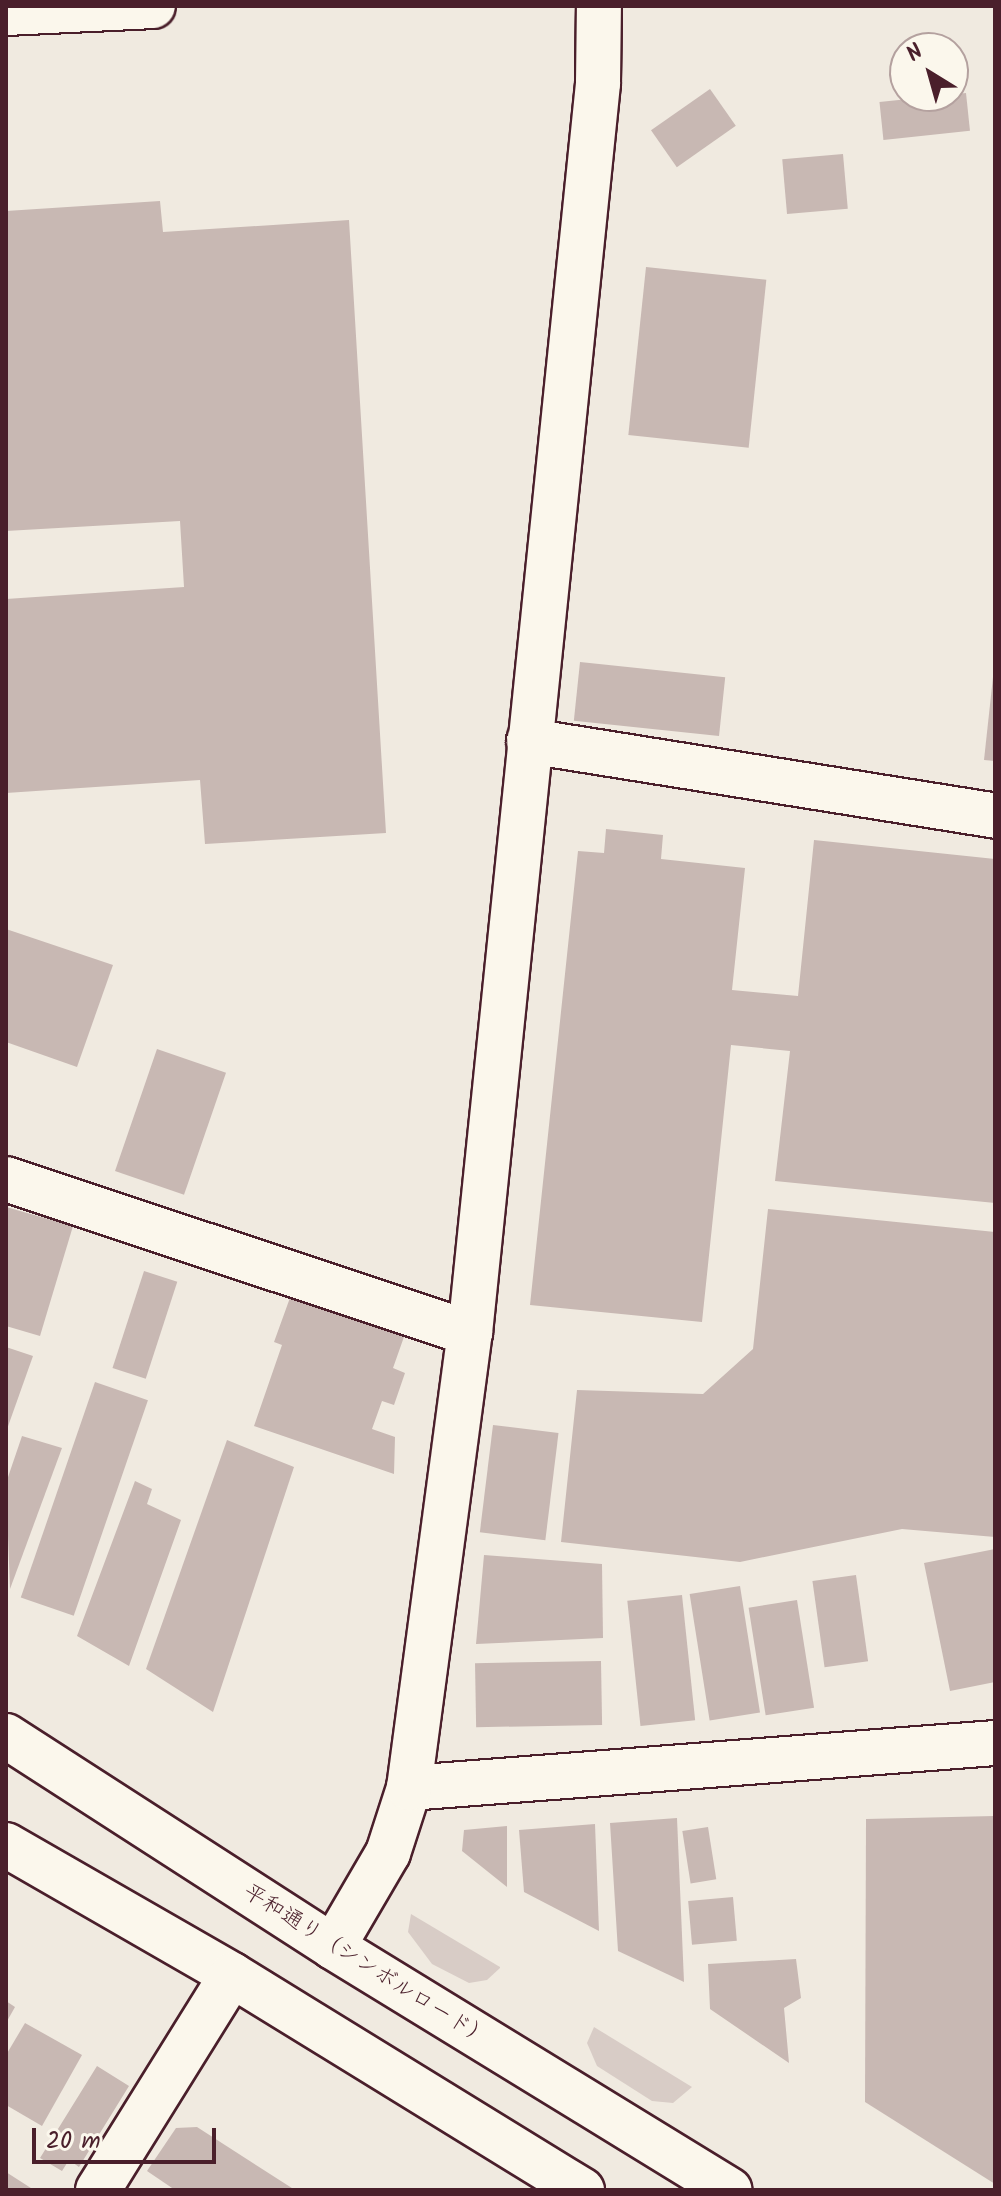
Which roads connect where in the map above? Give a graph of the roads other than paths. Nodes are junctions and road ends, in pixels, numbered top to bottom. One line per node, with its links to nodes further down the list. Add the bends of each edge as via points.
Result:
1 (153, 6): 3 (street)
2 (599, 6): 4 (street, via 598,83)
3 (6, 13)
4 (529, 741): 5 (street); 7 (street)
5 (995, 816)
6 (6, 1179): 7 (street)
7 (470, 1333): 10 (street)
8 (6, 1736): 12 (street, 平和通り（シンボルロード）)
9 (995, 1743): 10 (street)
10 (409, 1788): 12 (street, via 388,1853)
11 (6, 1845): 13 (street)
12 (333, 1947): 16 (street, 平和通り（シンボルロード）)
13 (232, 1975): 14 (street); 15 (street)
14 (98, 2190)
15 (582, 2190)
16 (729, 2190)

